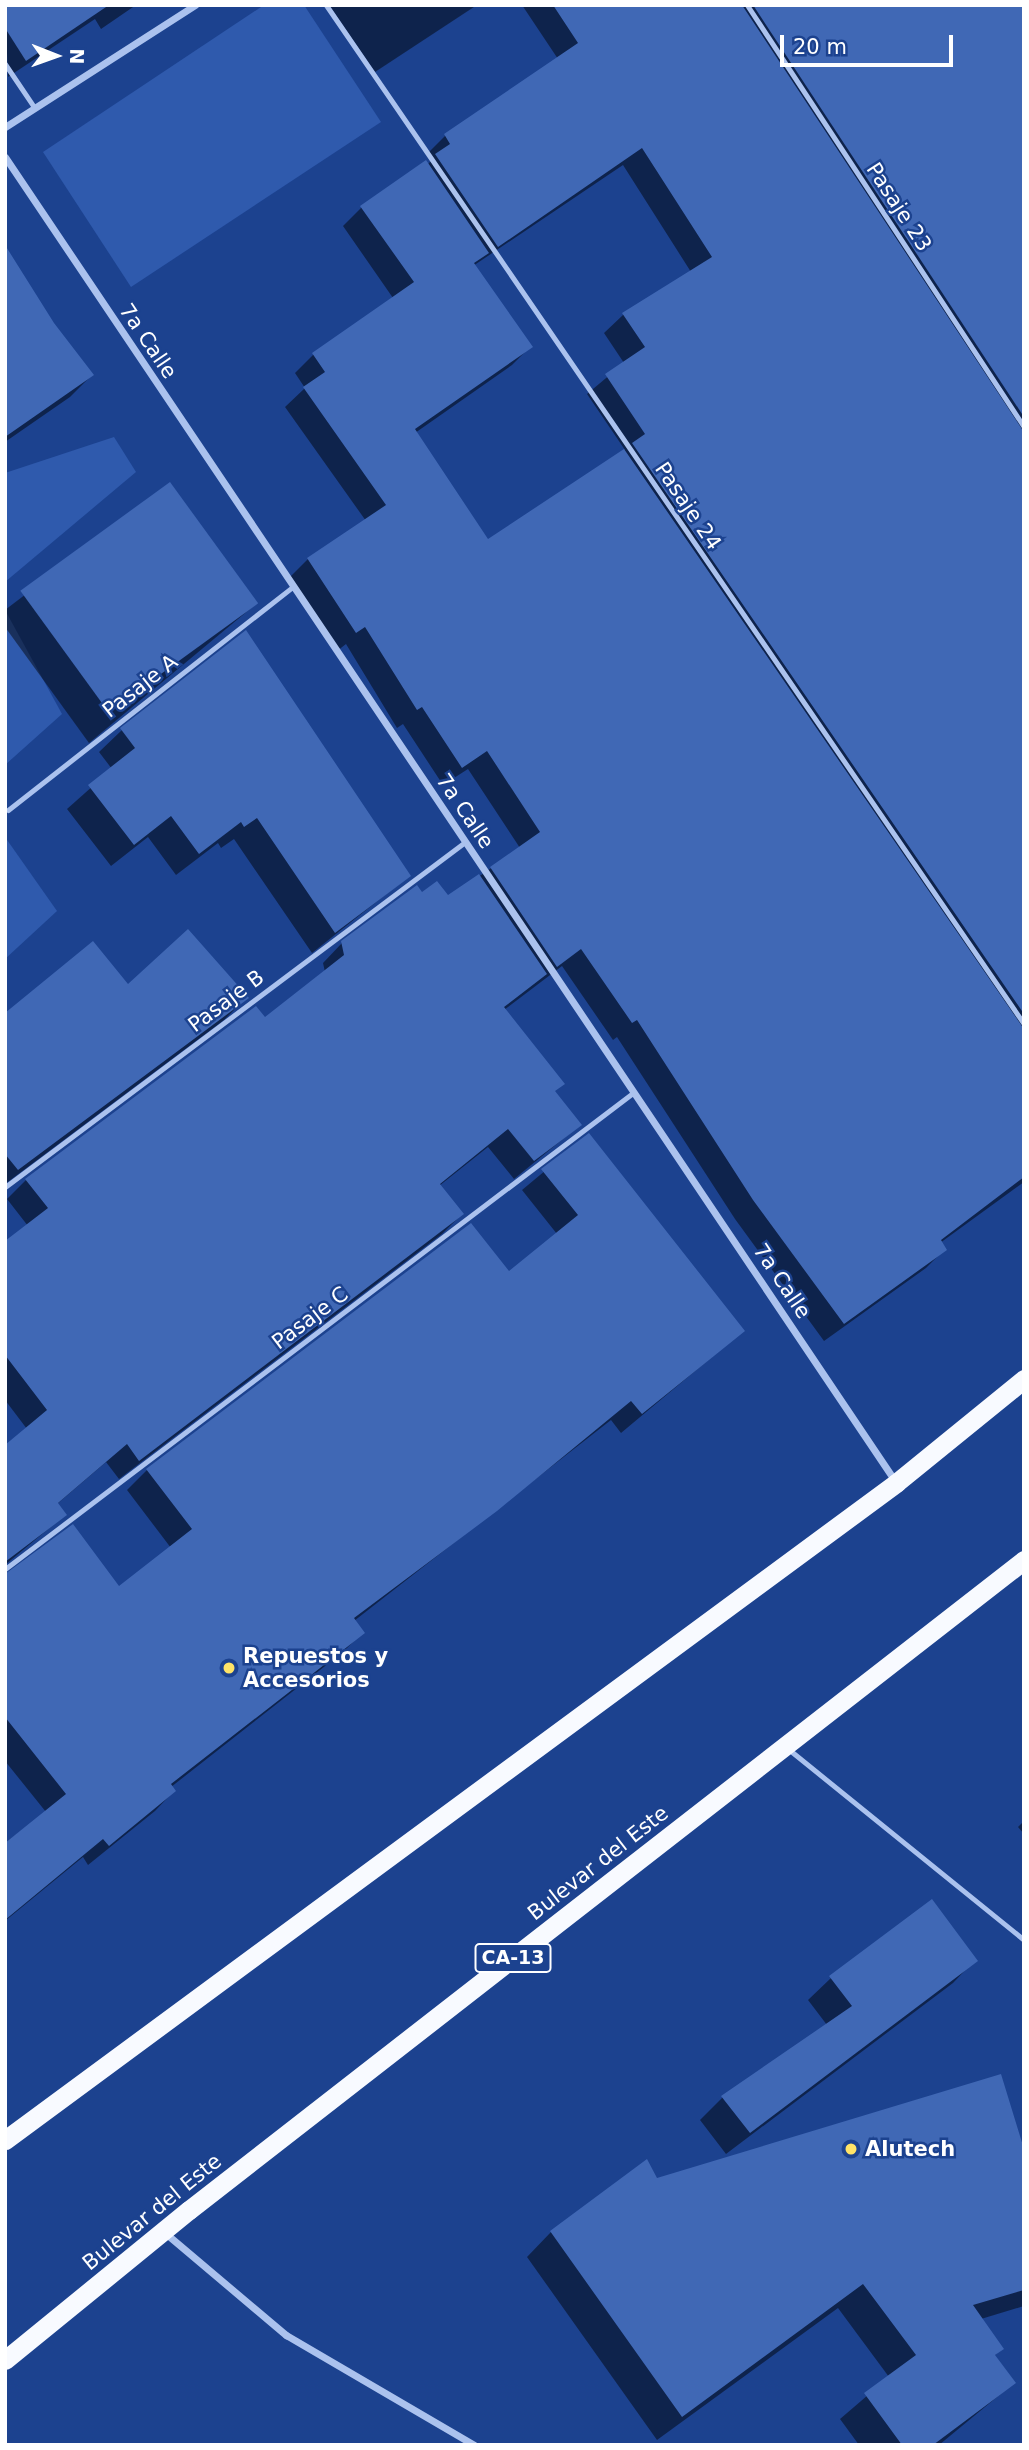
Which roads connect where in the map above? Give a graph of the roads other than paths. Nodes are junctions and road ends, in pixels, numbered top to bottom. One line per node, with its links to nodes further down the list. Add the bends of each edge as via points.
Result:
1 (195, 5): 5 (street)
2 (326, 5): 12 (lane, Pasaje 24)
3 (747, 5): 8 (lane, Pasaje 23)
4 (5, 64): 5 (lane)
5 (34, 107): 6 (street)
6 (5, 127)
7 (5, 157): 9 (street, 7a Calle)
8 (1024, 427)
9 (291, 588): 10 (lane, Pasaje A); 11 (street, 7a Calle)
10 (8, 810)
11 (465, 842): 13 (street, 7a Calle); 14 (lane, Pasaje B)
12 (1024, 1024)
13 (634, 1092): 16 (street, 7a Calle); 18 (lane, Pasaje C)
14 (5, 1186)
15 (1024, 1379): 16 (highway)
16 (896, 1483): 21 (highway)
17 (1024, 1560): 19 (highway, Bulevar del Este / CA-13)
18 (5, 1569)
19 (785, 1746): 20 (lane); 22 (highway, Bulevar del Este / CA-13)
20 (1024, 1940)
21 (5, 2140)
22 (163, 2231): 23 (highway, Bulevar del Este / CA-13); 24 (street, via 286,2335)
23 (5, 2360)
24 (474, 2445)

